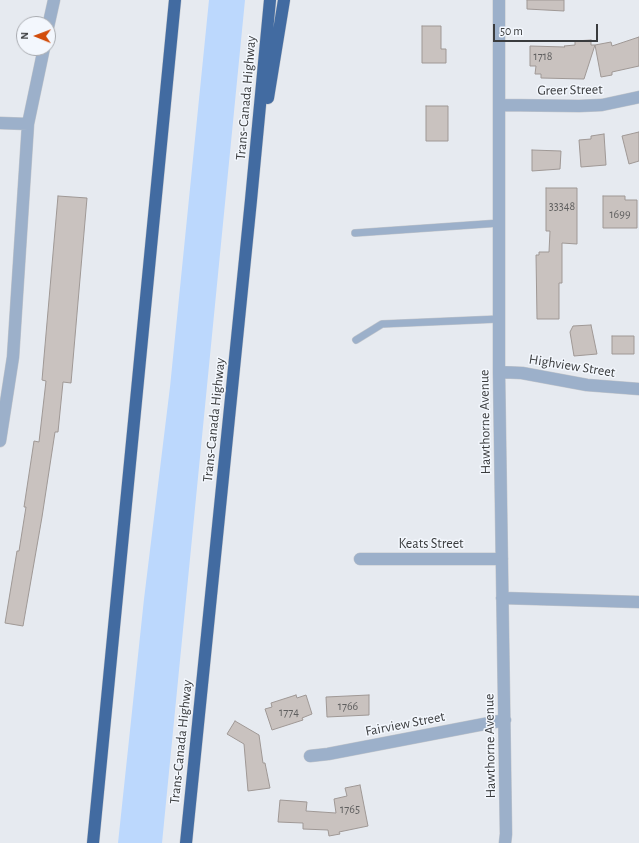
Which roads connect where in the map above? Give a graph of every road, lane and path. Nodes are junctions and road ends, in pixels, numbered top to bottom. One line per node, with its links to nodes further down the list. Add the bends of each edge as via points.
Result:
1 (54, 0): 6 (street)
2 (175, 0): 26 (highway)
3 (270, 0): 12 (highway, Trans-Canada Highway)
4 (284, 0): 12 (highway)
5 (500, 0): 9 (street, Hawthorne Avenue)
6 (50, 16)
7 (42, 56): 11 (street)
8 (639, 97): 9 (street, Greer Street, via 594,106)
9 (500, 105): 13 (street, Hawthorne Avenue)
10 (0, 123): 11 (street)
11 (28, 124): 19 (street, via 13,357)
12 (251, 200): 27 (highway, Trans-Canada Highway)
13 (500, 223): 14 (lane); 15 (street, Hawthorne Avenue)
14 (355, 233)
15 (500, 319): 16 (lane, via 382,324); 17 (street, Hawthorne Avenue)
16 (356, 340)
17 (500, 372): 18 (street, Highview Street, via 522,373 587,385); 21 (street, Hawthorne Avenue)
18 (639, 389)
19 (0, 441)
20 (360, 559): 21 (street, Keats Street)
21 (502, 559): 22 (street, Hawthorne Avenue)
22 (502, 598): 23 (street); 24 (street, Hawthorne Avenue)
23 (639, 602)
24 (505, 720): 25 (street, Fairview Street); 28 (street, Hawthorne Avenue)
25 (310, 756)
26 (94, 843)
27 (186, 843)
28 (505, 843)

